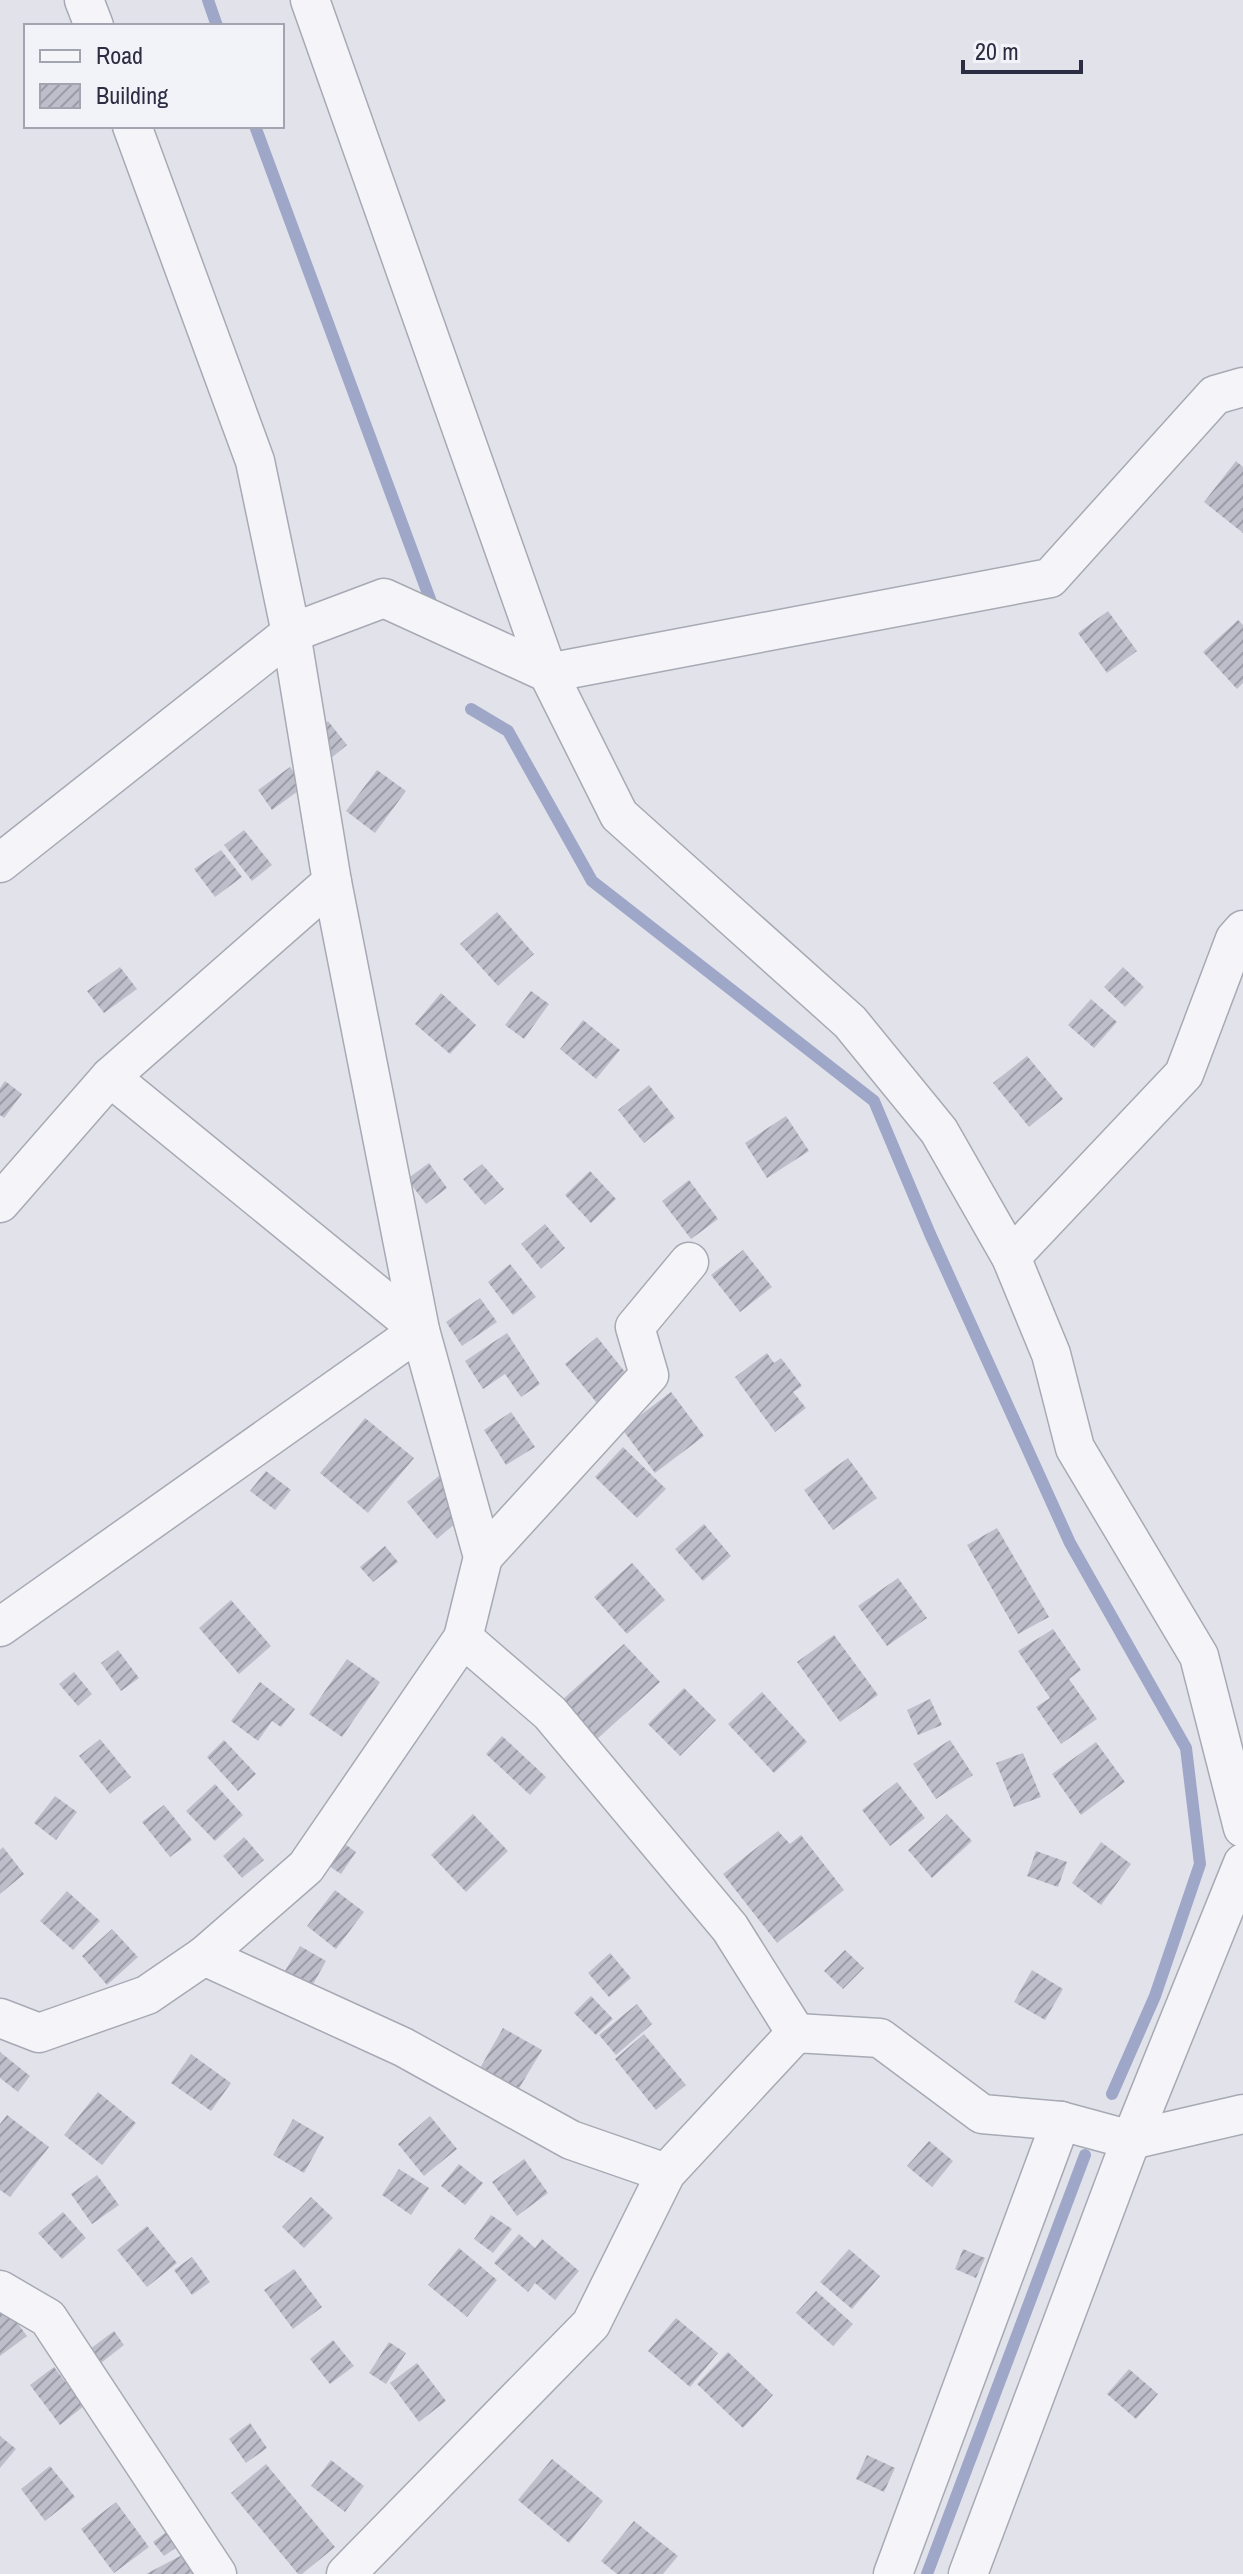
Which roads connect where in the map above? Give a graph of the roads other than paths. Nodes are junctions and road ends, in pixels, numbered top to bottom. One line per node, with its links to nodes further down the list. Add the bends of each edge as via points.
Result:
1 (84, 0): 3 (street)
2 (310, 0): 7 (street)
3 (93, 24)
4 (133, 128): 6 (street, via 255,461)
5 (1243, 387): 7 (street, via 1215,395 1050,578)
6 (291, 633): 7 (street, via 384,598); 8 (street); 9 (street)
7 (548, 673): 13 (street, via 619,815 850,1022 939,1131)
8 (0, 863)
9 (332, 882): 11 (street); 15 (street)
10 (1243, 930): 13 (street, via 1184,1074)
11 (110, 1077): 12 (street); 15 (street)
12 (0, 1203)
13 (1011, 1257): 19 (street, via 1051,1354 1075,1448 1199,1656)
14 (689, 1262): 16 (street, via 635,1327 649,1375)
15 (420, 1330): 16 (street); 17 (street)
16 (483, 1557): 18 (street)
17 (0, 1627)
18 (463, 1638): 21 (street, via 306,1867); 23 (street, via 550,1713 730,1928)
19 (1243, 1828)
20 (1243, 1863): 26 (street)
21 (204, 1956): 22 (street, via 147,1995 39,2033); 27 (street, via 403,2047 571,2140)
22 (0, 2018)
23 (796, 2033): 25 (street, via 880,2038 982,2114); 27 (street)
24 (1243, 2114): 26 (street)
25 (1061, 2121): 26 (street); 31 (street)
26 (1131, 2140): 32 (street)
27 (666, 2173): 30 (street, via 591,2324)
28 (0, 2290): 29 (street, via 48,2318)
29 (217, 2574)
30 (346, 2574)
31 (893, 2574)
32 (968, 2574)

